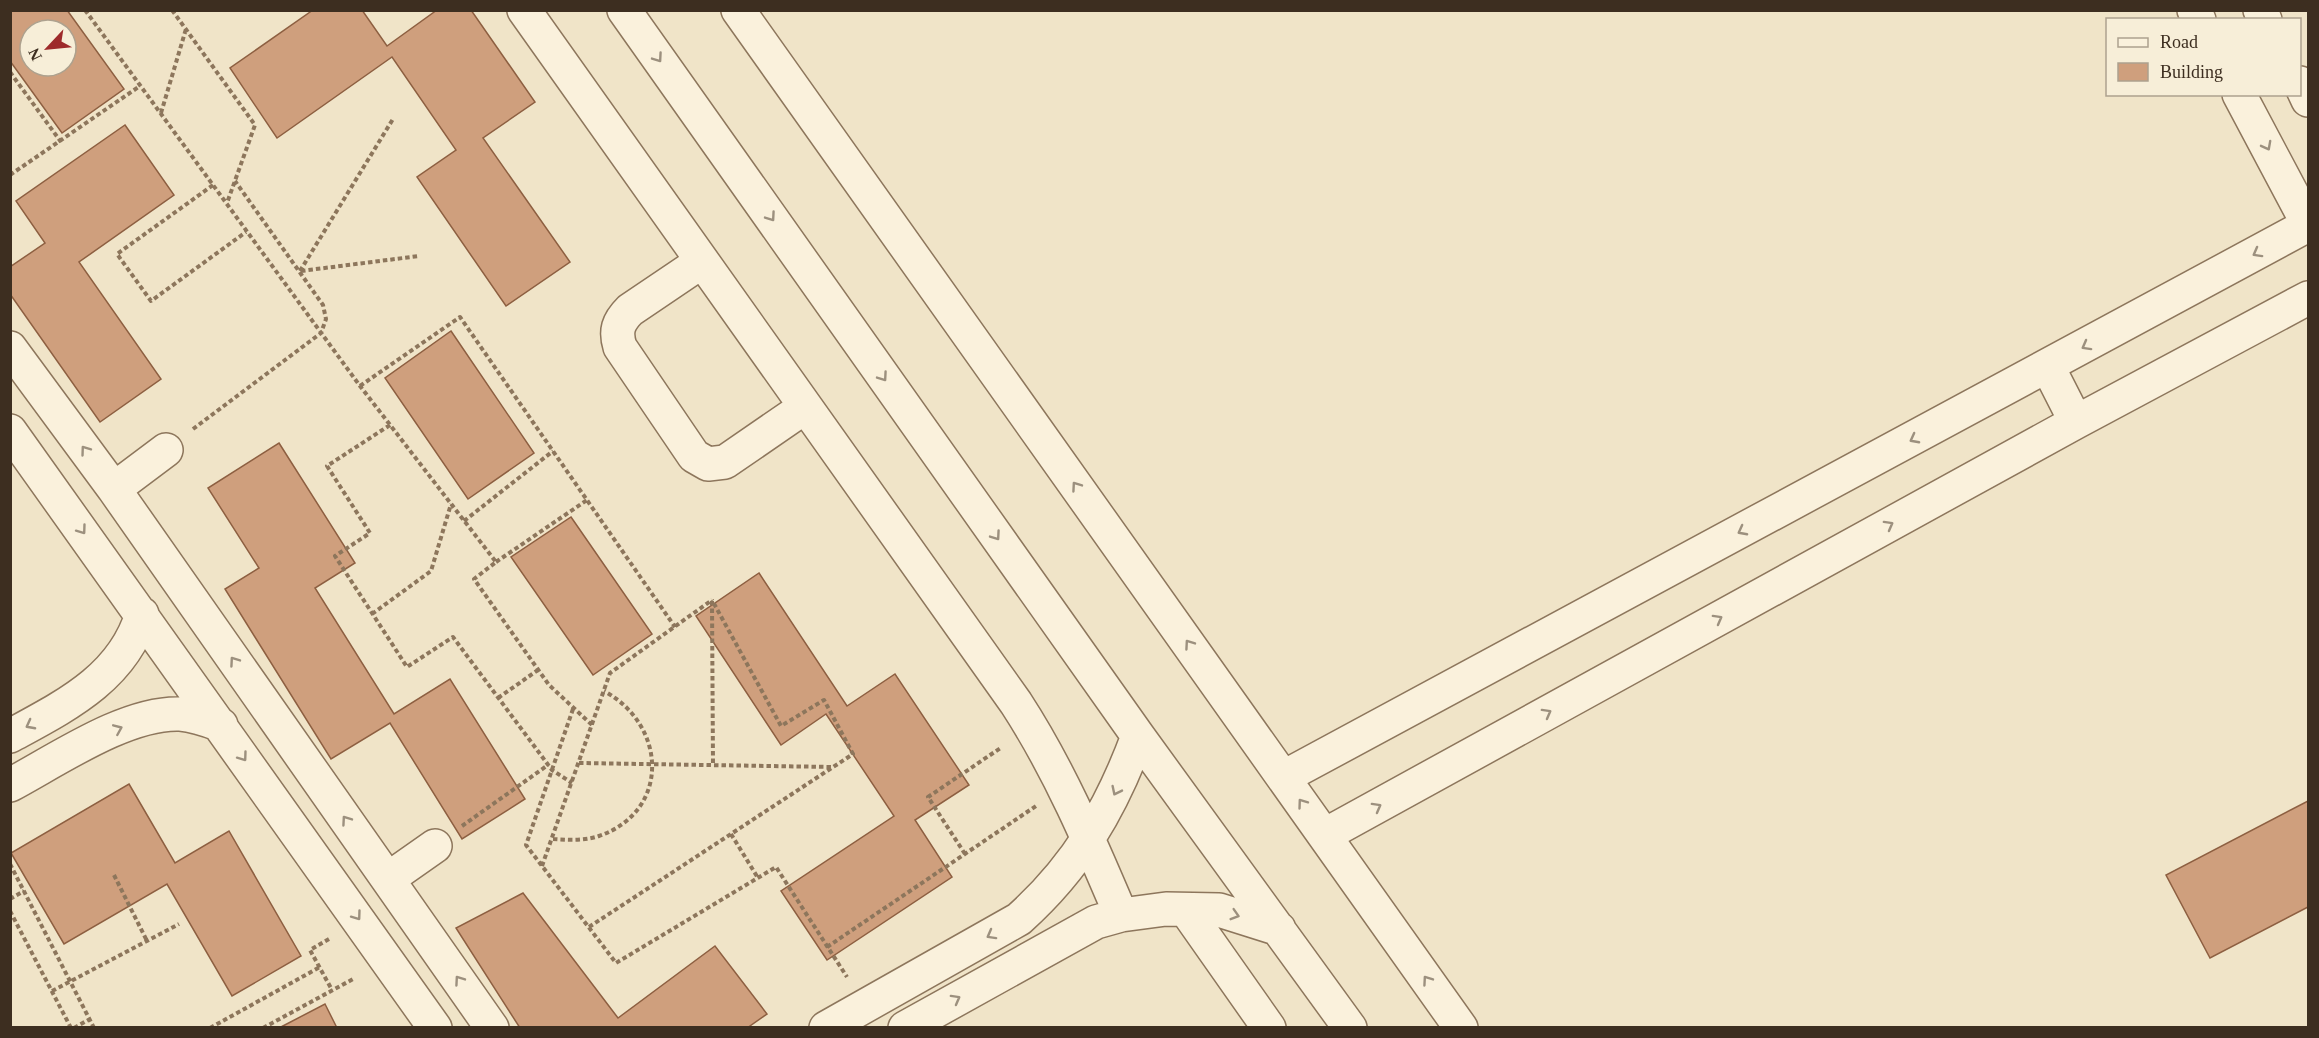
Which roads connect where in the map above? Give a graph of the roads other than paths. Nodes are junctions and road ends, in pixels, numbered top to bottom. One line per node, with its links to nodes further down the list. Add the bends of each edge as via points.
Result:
1 (524, 10): 8 (street)
2 (624, 10): 21 (street, one-way to 21)
3 (738, 10): 23 (street, one-way to 3)
4 (2301, 85): 6 (street)
5 (2240, 96): 7 (street, one-way to 7)
6 (2308, 100)
7 (2308, 224): 11 (street, one-way to 11)
8 (701, 262): 12 (street); 12 (street, via 630,310 616,335 620,347 694,456 708,464 725,462)
9 (2302, 308): 13 (street)
10 (10, 348): 16 (street, one-way to 10)
11 (2048, 367): 13 (street); 23 (street, one-way to 23)
12 (805, 407): 26 (street, via 1032,727)
13 (2076, 422): 25 (street, one-way to 13)
14 (10, 431): 17 (street, one-way to 17)
15 (166, 450): 16 (street)
16 (114, 489): 28 (street, one-way to 16)
17 (142, 614): 18 (street, via 137,633 114,666 80,697); 19 (street)
18 (60, 709): 20 (street, one-way to 20); 22 (street)
19 (221, 725): 22 (street, one-way to 19, via 129,724 154,717 180,714); 32 (street, one-way to 32)
20 (10, 736)
21 (1138, 736): 26 (street, one-way to 26, via 1125,772); 31 (street)
22 (81, 747): 24 (street)
23 (1284, 777): 25 (street, one-way to 23)
24 (10, 786)
25 (1325, 835): 38 (street, one-way to 25)
26 (1089, 839): 30 (street); 34 (street, one-way to 34, via 1045,896 1019,919)
27 (435, 846): 28 (street)
28 (388, 879): 33 (street, one-way to 28)
29 (1186, 910): 30 (street); 31 (street, one-way to 31, via 1219,910); 36 (street)
30 (1121, 915): 35 (street, one-way to 30, via 1096,922)
31 (1279, 929): 37 (street)
32 (435, 1028)
33 (492, 1028)
34 (826, 1028)
35 (905, 1028)
36 (1269, 1028)
37 (1350, 1028)
38 (1461, 1028)

